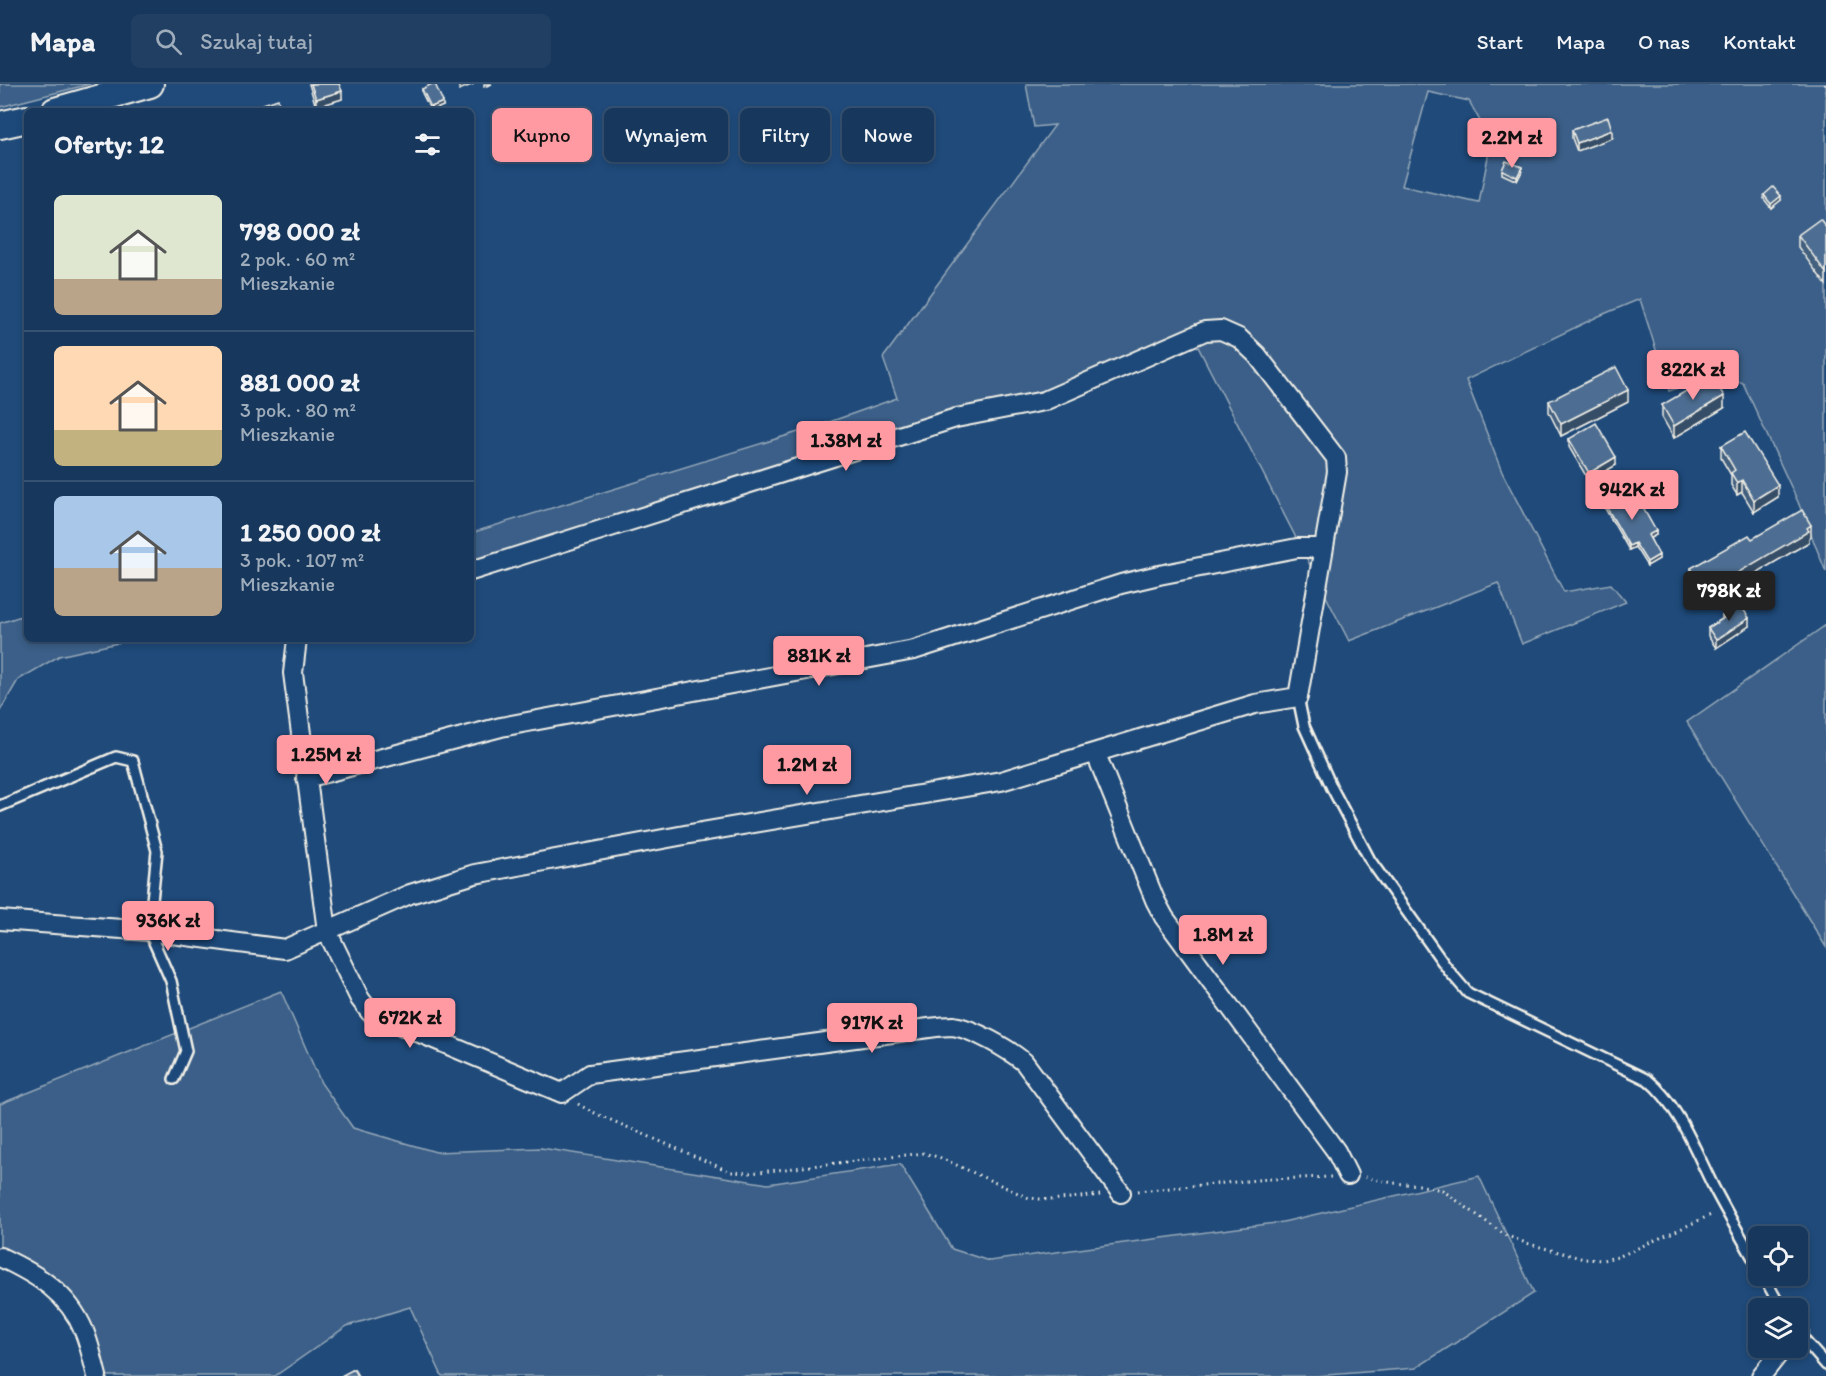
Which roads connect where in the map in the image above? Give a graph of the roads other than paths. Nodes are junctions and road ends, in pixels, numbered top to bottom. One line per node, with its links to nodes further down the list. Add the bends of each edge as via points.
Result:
1 (150, 84): 2 (street)
2 (66, 108)
3 (24, 120): 4 (street)
4 (0, 125)
5 (1323, 548): 6 (street, via 1336,458 1257,355 1239,338 1221,330 1205,331 1044,401 956,418); 8 (street); 10 (street, via 1297,548 1150,577 914,650 501,727)
6 (474, 570)
7 (297, 642): 10 (street, via 293,673)
8 (1298, 697): 9 (street, via 1255,704); 18 (lane, via 1304,726 1370,860 1449,971 1468,993 1648,1080 1661,1090)
9 (1096, 754): 14 (street, via 1001,781 475,874 410,894); 16 (street, via 1164,917 1336,1151)
10 (306, 778): 14 (street)
11 (0, 806): 13 (lane, via 116,757 133,761 157,851)
12 (0, 920): 13 (street)
13 (149, 931): 14 (street, via 285,949); 15 (lane, via 171,981 186,1051)
14 (327, 931): 17 (street, via 370,1012 562,1093 590,1074 929,1028 953,1026 969,1031 1024,1062)
15 (174, 1079)
16 (1348, 1175)
17 (1120, 1193)
18 (1748, 1250)
19 (0, 1257): 23 (street, via 48,1282 70,1306 84,1331)
20 (1808, 1344): 22 (lane)
21 (1775, 1358): 24 (street)
22 (1826, 1365)
23 (98, 1376)
24 (1761, 1376)

